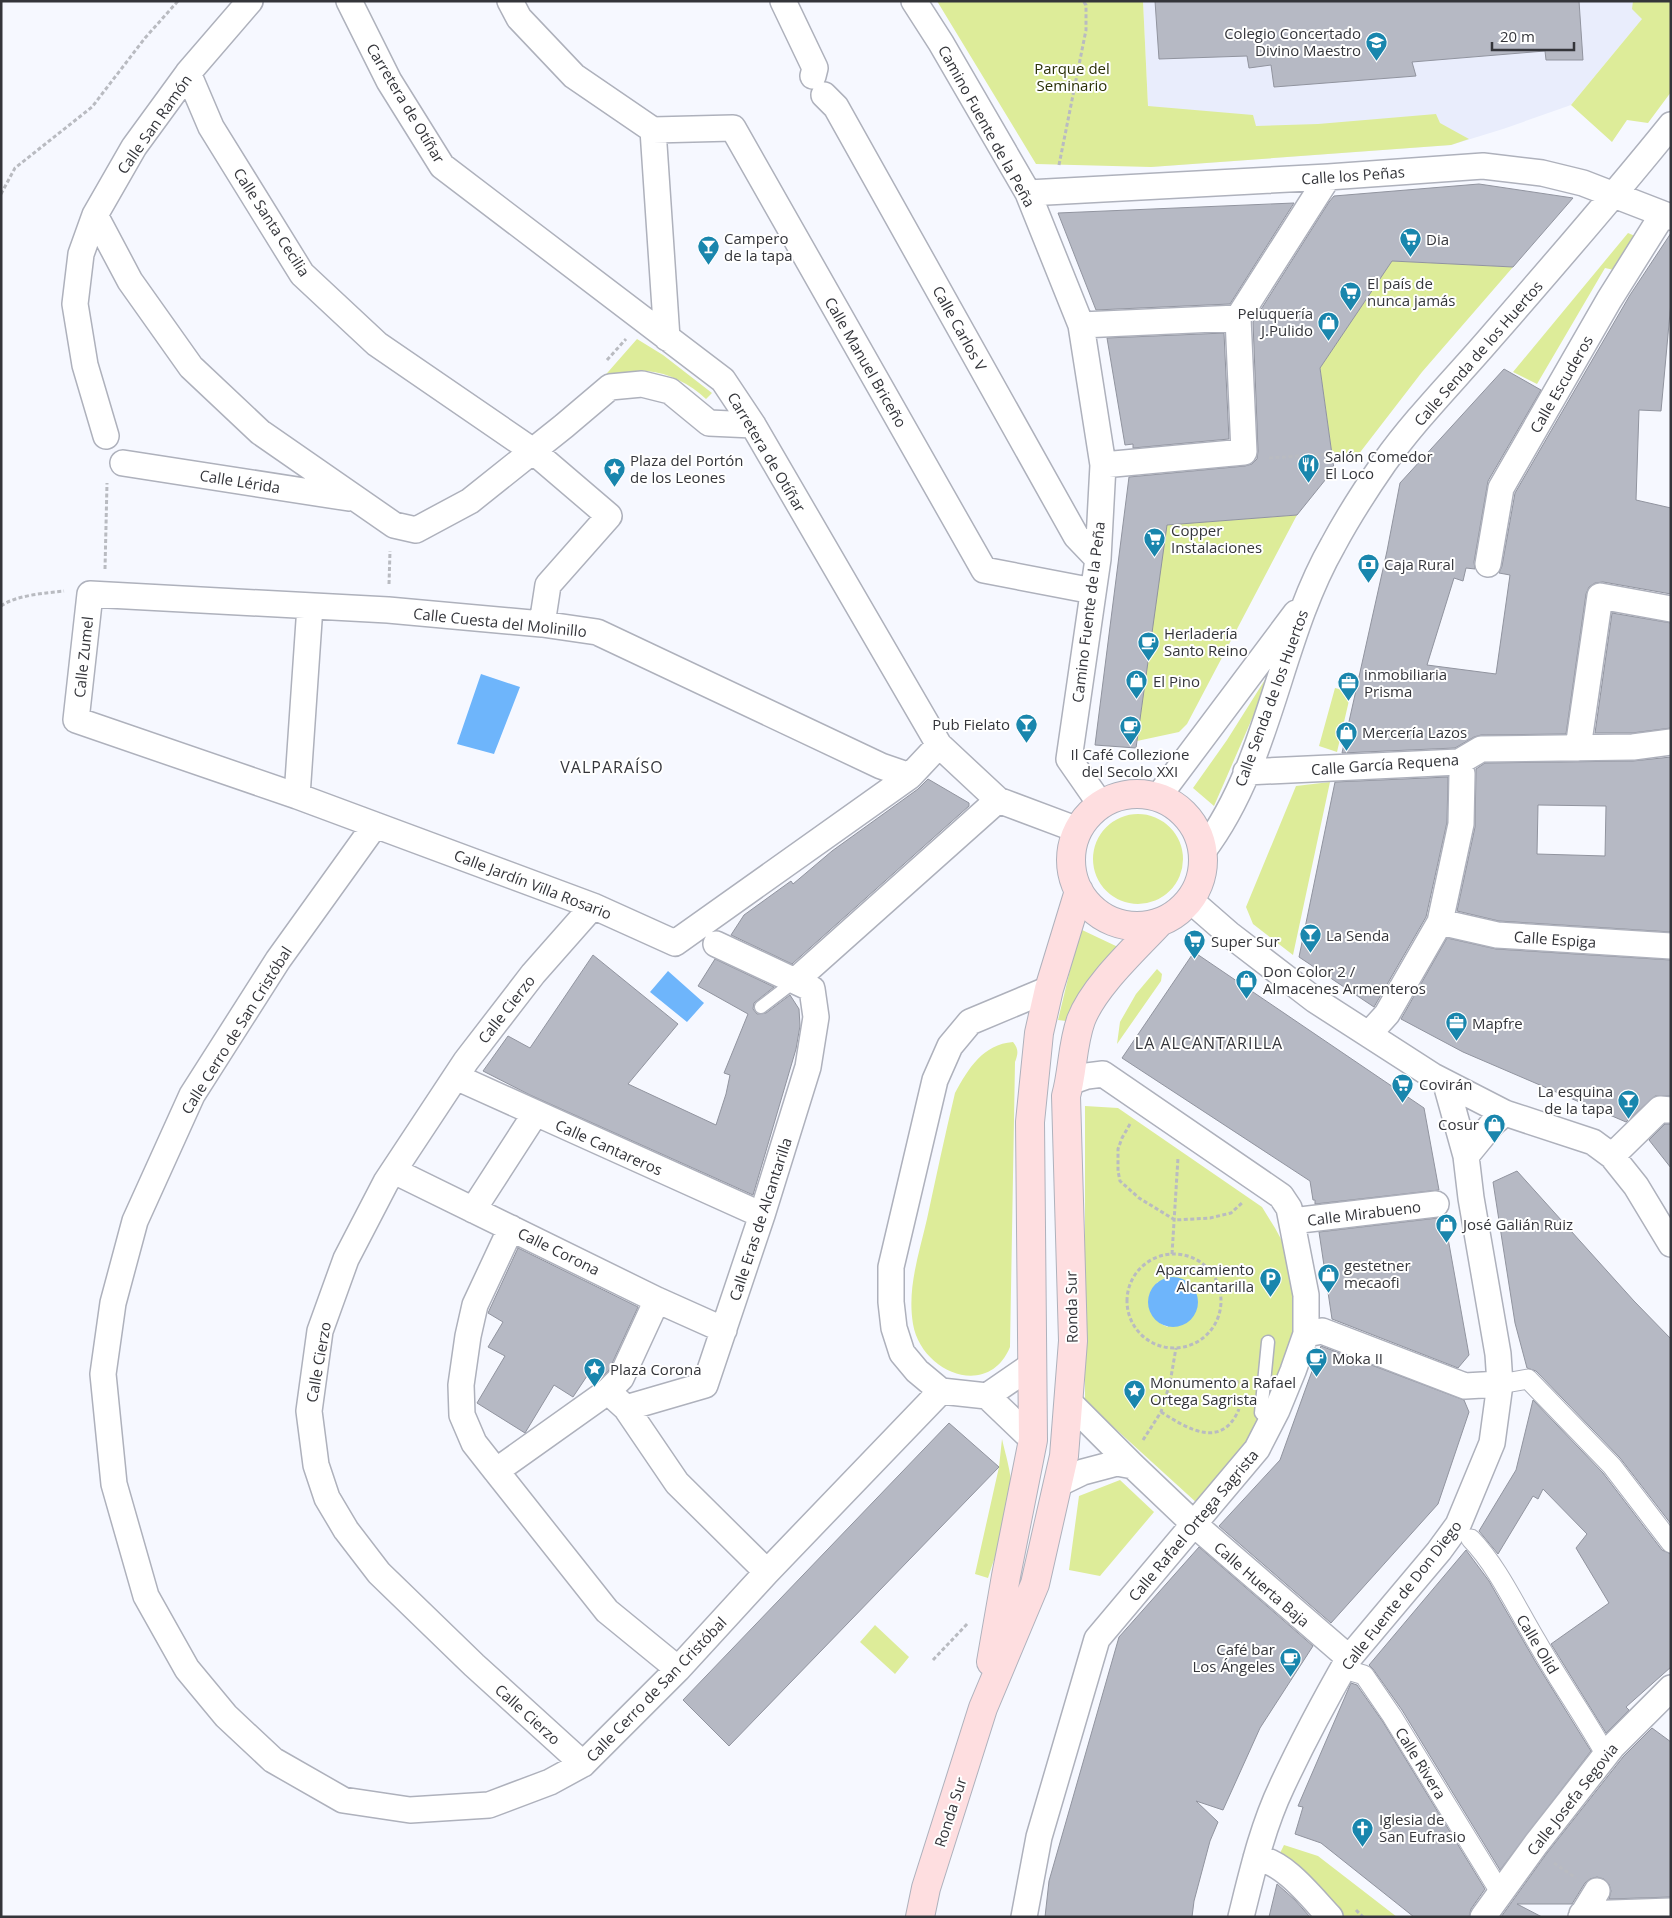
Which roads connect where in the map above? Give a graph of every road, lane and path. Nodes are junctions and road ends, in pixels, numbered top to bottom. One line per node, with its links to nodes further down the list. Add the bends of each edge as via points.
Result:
1 (178, 1): 14 (path, via 145,38 92,108 15,168)
2 (250, 1): 8 (street, Calle San Ramón)
3 (349, 1): 20 (street, Carretera de Otíñar, via 389,80 442,166)
4 (510, 1): 10 (street, via 519,18 574,76)
5 (783, 1): 30 (street, Calle Carlos V, via 815,68 818,86 836,107 1076,536)
6 (914, 1): 13 (street, Camino Fuente de la Peña)
7 (1083, 1): 11 (path, via 1086,5 1086,30)
8 (188, 73): 16 (street, Calle San Ramón, via 134,147); 23 (street, Calle Santa Cecilia, via 211,127 302,274 377,344)
9 (1671, 125): 15 (street, Calle Senda de los Huertos)
10 (653, 130): 20 (street); 33 (street, Calle Manuel Briceño, via 733,128 984,570)
11 (1057, 173)
12 (1328, 177): 13 (street, Calle los Peñas); 15 (street, Calle los Peñas, via 1482,166 1542,173 1582,183); 18 (street)
13 (1028, 193): 19 (street, Camino Fuente de la Peña)
14 (1, 194)
15 (1614, 196): 17 (street, Calle los Peñas); 35 (street, Calle Senda de los Huertos, via 1385,462 1332,545)
16 (95, 215): 22 (street, Calle San Ramón, via 81,254 75,304 85,365); 28 (street, via 130,281 191,367 260,432)
17 (1667, 216): 31 (street, Calle Escuderos, via 1609,300 1500,488)
18 (1238, 318): 19 (street); 26 (street, via 1244,452)
19 (1081, 325): 26 (street, Camino Fuente de la Peña)
20 (667, 338): 21 (street, Carretera de Otíñar, via 722,380)
21 (753, 425): 23 (street, via 709,423 670,391 642,384 610,387); 43 (street, Carretera de Otíñar)
22 (106, 436)
23 (533, 451): 28 (street, via 470,501 416,530 394,525); 40 (street, via 609,516 548,585)
24 (1266, 458): 25 (path, via 1332,454)
25 (1359, 458)
26 (1103, 466): 30 (street, Camino Fuente de la Peña)
27 (115, 469): 28 (street, Calle Lérida); 32 (path)
28 (356, 499)
29 (390, 548): 39 (path)
30 (1098, 559): 33 (street, Camino Fuente de la Peña)
31 (1488, 564)
32 (105, 572)
33 (1093, 591): 51 (street, Camino Fuente de la Peña, via 1069,759)
34 (90, 594): 36 (path, via 56,592 34,595); 37 (street, Calle Cuesta del Molinillo); 41 (street, Calle Zumel)
35 (1308, 597): 46 (street, Calle Senda de los Huertos); 49 (street, Calle Senda de los Huertos)
36 (1, 606)
37 (310, 606): 39 (street, Calle Cuesta del Molinillo); 48 (street)
38 (1671, 608): 44 (street, via 1600,596)
39 (388, 610): 40 (street, Calle Cuesta del Molinillo)
40 (542, 624): 47 (street, Calle Cuesta del Molinillo, via 597,632 881,766)
41 (76, 720): 48 (street, Calle Jardín Villa Rosario)
42 (1671, 742): 44 (street, Calle García Requena, via 1633,747)
43 (939, 745): 47 (street, Calle Jardín Villa Rosario); 50 (street, Carretera de Otíñar)
44 (1578, 748): 45 (street, Calle García Requena, via 1481,749)
45 (1459, 762): 46 (street, Calle García Requena); 59 (street, via 1462,774 1461,824)
46 (1246, 772): 54 (street, Calle Senda de los Huertos, via 1219,830)
47 (910, 776): 57 (street, Calle Jardín Villa Rosario, via 675,943)
48 (298, 796): 52 (street, Calle Jardín Villa Rosario)
49 (1158, 797): 51 (main road, via 1129,794); 54 (main road, via 1172,802 1184,812 1196,830)
50 (998, 800): 53 (street, Carretera de Otíñar); 62 (street)
51 (1101, 805): 53 (main road)
52 (375, 825): 57 (street, Calle Jardín Villa Rosario); 118 (street, Calle Cerro de San Cristóbal, via 278,960 192,1095 134,1221 113,1303 103,1374 114,1484 146,1596 188,1669 226,1716 272,1760 343,1800 410,1810 489,1805 550,1782)
53 (1078, 830): 55 (main road, via 1071,861)
54 (1203, 851): 56 (main road, via 1203,868)
55 (1079, 891): 58 (main road, via 1100,915 1114,922 1145,926); 63 (main road, Ronda Sur)
56 (1190, 900): 58 (main road); 65 (street, via 1294,984)
57 (593, 906): 66 (street, Calle Cierzo, via 533,974)
58 (1160, 922): 67 (main road, Ronda Sur, via 1100,988 1081,1019)
59 (1440, 922): 61 (street, Calle Espiga, via 1497,935); 65 (street, via 1387,1014)
60 (716, 944): 62 (street, Calle Eras de Alcantarilla)
61 (1671, 946)
62 (795, 980): 64 (lane); 80 (street, Calle Eras de Alcantarilla, via 812,989 816,1017 808,1066)
63 (1049, 989): 91 (main road, Ronda Sur, via 1039,1033 1030,1122); 95 (street, via 970,1022 950,1046 935,1080 891,1267 891,1302 894,1328 902,1353 917,1371)
64 (761, 1007)
65 (1369, 1034): 68 (street)
66 (456, 1077): 71 (street, Calle Cantareros); 76 (street, Calle Cierzo)
67 (1070, 1082): 82 (street, Calle Rafael Ortega Sagrista, via 1103,1074 1281,1196); 98 (main road, Ronda Sur, via 1066,1096 1073,1341)
68 (1446, 1084): 70 (street); 74 (street, Calle Fuente de Don Diego)
69 (1671, 1110): 75 (street, via 1660,1109)
70 (1505, 1113): 74 (street); 75 (street, via 1593,1142)
71 (535, 1114): 79 (street); 80 (street, Calle Cantareros)
72 (1134, 1118): 81 (path, via 1118,1149 1120,1180 1139,1198)
73 (1178, 1152): 81 (path)
74 (1466, 1156): 93 (street, Calle Fuente de Don Diego)
75 (1612, 1156): 84 (street, via 1636,1186)
76 (394, 1171): 79 (street, Calle Corona); 118 (street, Calle Cierzo, via 346,1259 320,1331 309,1411 316,1465 331,1506 379,1572 474,1665)
77 (1244, 1201): 81 (path, via 1231,1214)
78 (1436, 1204): 82 (street, Calle Mirabueno)
79 (473, 1210): 83 (street, Calle Corona)
80 (762, 1214): 87 (street, Calle Eras de Alcantarilla)
81 (1175, 1220): 85 (path)
82 (1292, 1221): 88 (street, Calle Rafael Ortega Sagrista, via 1306,1295)
83 (511, 1228): 86 (street, Calle Corona); 105 (street, via 476,1305 461,1385 462,1415 474,1443)
84 (1671, 1244)
85 (1172, 1254): 90 (path, via 1156,1257 1142,1266 1132,1279 1127,1295 1128,1312 1134,1327 1160,1346); 90 (path, via 1200,1261 1211,1271 1221,1298 1220,1313 1214,1327 1204,1338)
86 (657, 1300): 87 (street, Calle Corona); 96 (street, via 622,1378)
87 (724, 1330): 100 (street, Calle Eras de Alcantarilla, via 705,1385)
88 (1306, 1334): 93 (street, via 1322,1331 1465,1386); 102 (street, Calle Rafael Ortega Sagrista)
89 (1268, 1342): 102 (lane, via 1261,1413)
90 (1176, 1348): 92 (path)
91 (1032, 1365): 97 (street); 103 (main road, Ronda Sur)
92 (1170, 1383): 94 (path, via 1223,1386 1249,1380); 101 (path)
93 (1500, 1384): 109 (street, via 1528,1379 1612,1466); 113 (street, Calle Fuente de Don Diego, via 1492,1443 1458,1525)
94 (1246, 1388)
95 (941, 1390): 97 (street); 110 (street, Calle Cerro de San Cristóbal)
96 (607, 1392): 100 (street); 105 (street)
97 (987, 1396): 103 (street)
98 (1069, 1402): 104 (street, Calle Huerta Baja); 106 (main road, Ronda Sur)
99 (1241, 1404): 101 (path, via 1232,1422 1217,1432 1186,1428)
100 (626, 1408): 110 (street, via 676,1483)
101 (1161, 1412): 104 (path)
102 (1271, 1422): 107 (street, Calle Rafael Ortega Sagrista, via 1257,1449)
103 (1033, 1440): 116 (main road, Ronda Sur)
104 (1137, 1455): 106 (street, via 1083,1472); 107 (street, Calle Huerta Baja)
105 (496, 1472): 114 (street, via 607,1610)
106 (1058, 1484): 116 (main road, Ronda Sur, via 1035,1584)
107 (1195, 1525): 113 (street, Calle Huerta Baja); 126 (street, Calle Rafael Ortega Sagrista, via 1097,1639 1039,1837)
108 (1471, 1539): 117 (street, Calle Olid, via 1496,1573)
109 (1671, 1543)
110 (767, 1572): 114 (street, Calle Cerro de San Cristóbal)
111 (971, 1620): 112 (path)
112 (933, 1660)
113 (1351, 1665): 119 (street, Calle Fuente de Don Diego, via 1281,1787); 121 (street, Calle Rivera, via 1364,1675 1392,1716)
114 (678, 1669): 118 (street, Calle Cerro de San Cristóbal)
115 (1671, 1688): 129 (street, Calle Josefa Segovia, via 1612,1747)
116 (983, 1708): 125 (main road, Ronda Sur, via 926,1888)
117 (1603, 1750)
118 (583, 1764)
119 (1256, 1858): 127 (street, Calle Fuente de Don Diego); 128 (street, via 1274,1864 1294,1878)
120 (1552, 1862): 122 (path)
121 (1497, 1886)
122 (1596, 1892): 124 (street)
123 (1671, 1912): 124 (street)
124 (1582, 1915)
125 (920, 1917)
126 (1024, 1917)
127 (1240, 1917)
128 (1330, 1917)
129 (1483, 1917)

